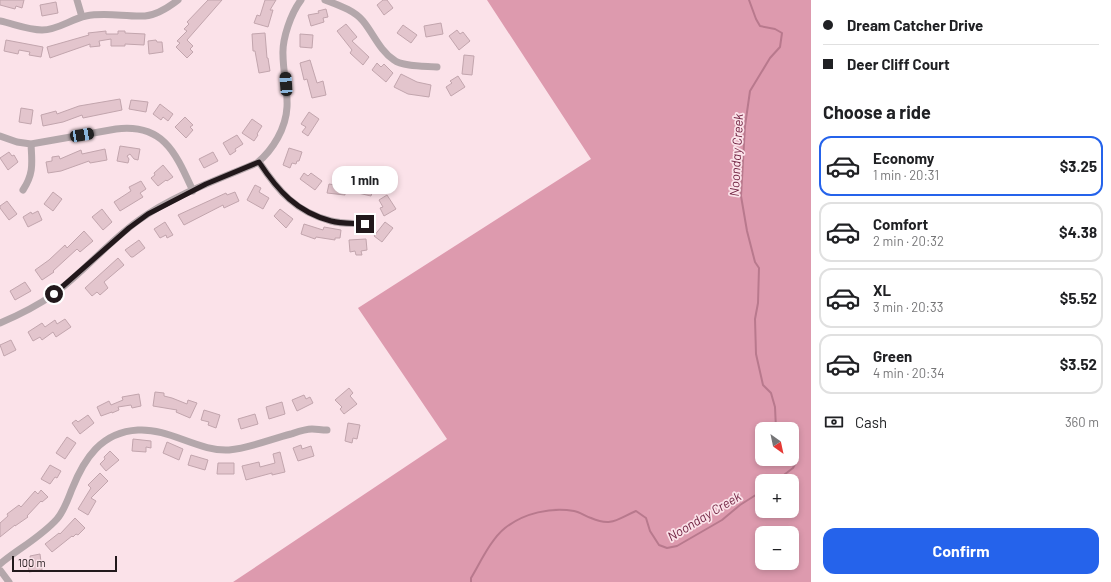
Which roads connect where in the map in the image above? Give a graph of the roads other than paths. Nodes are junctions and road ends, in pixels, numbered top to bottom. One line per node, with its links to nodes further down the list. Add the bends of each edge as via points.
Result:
1 (77, 0): 5 (street)
2 (178, 0): 5 (street, via 146,16 109,14)
3 (301, 0): 10 (street, via 287,28 282,54 287,108 283,128 272,148)
4 (325, 0): 7 (street, via 358,15 380,46 394,60 412,65)
5 (82, 17): 6 (street, via 44,30)
6 (0, 21)
7 (437, 67)
8 (0, 136): 9 (street)
9 (31, 144): 11 (street, via 32,173); 12 (street, via 122,128 146,131 159,137 172,149)
10 (259, 162): 12 (street); 13 (street, via 291,202 306,212 332,221)
11 (23, 190)
12 (193, 191): 14 (street, via 138,220 54,294 26,312)
13 (365, 224)
14 (0, 323)
15 (327, 430): 16 (street, via 310,429 252,446 228,450 212,448 155,430 123,432 94,449 80,468 58,518)
16 (0, 564)
17 (0, 570): 18 (street)
18 (9, 582)

